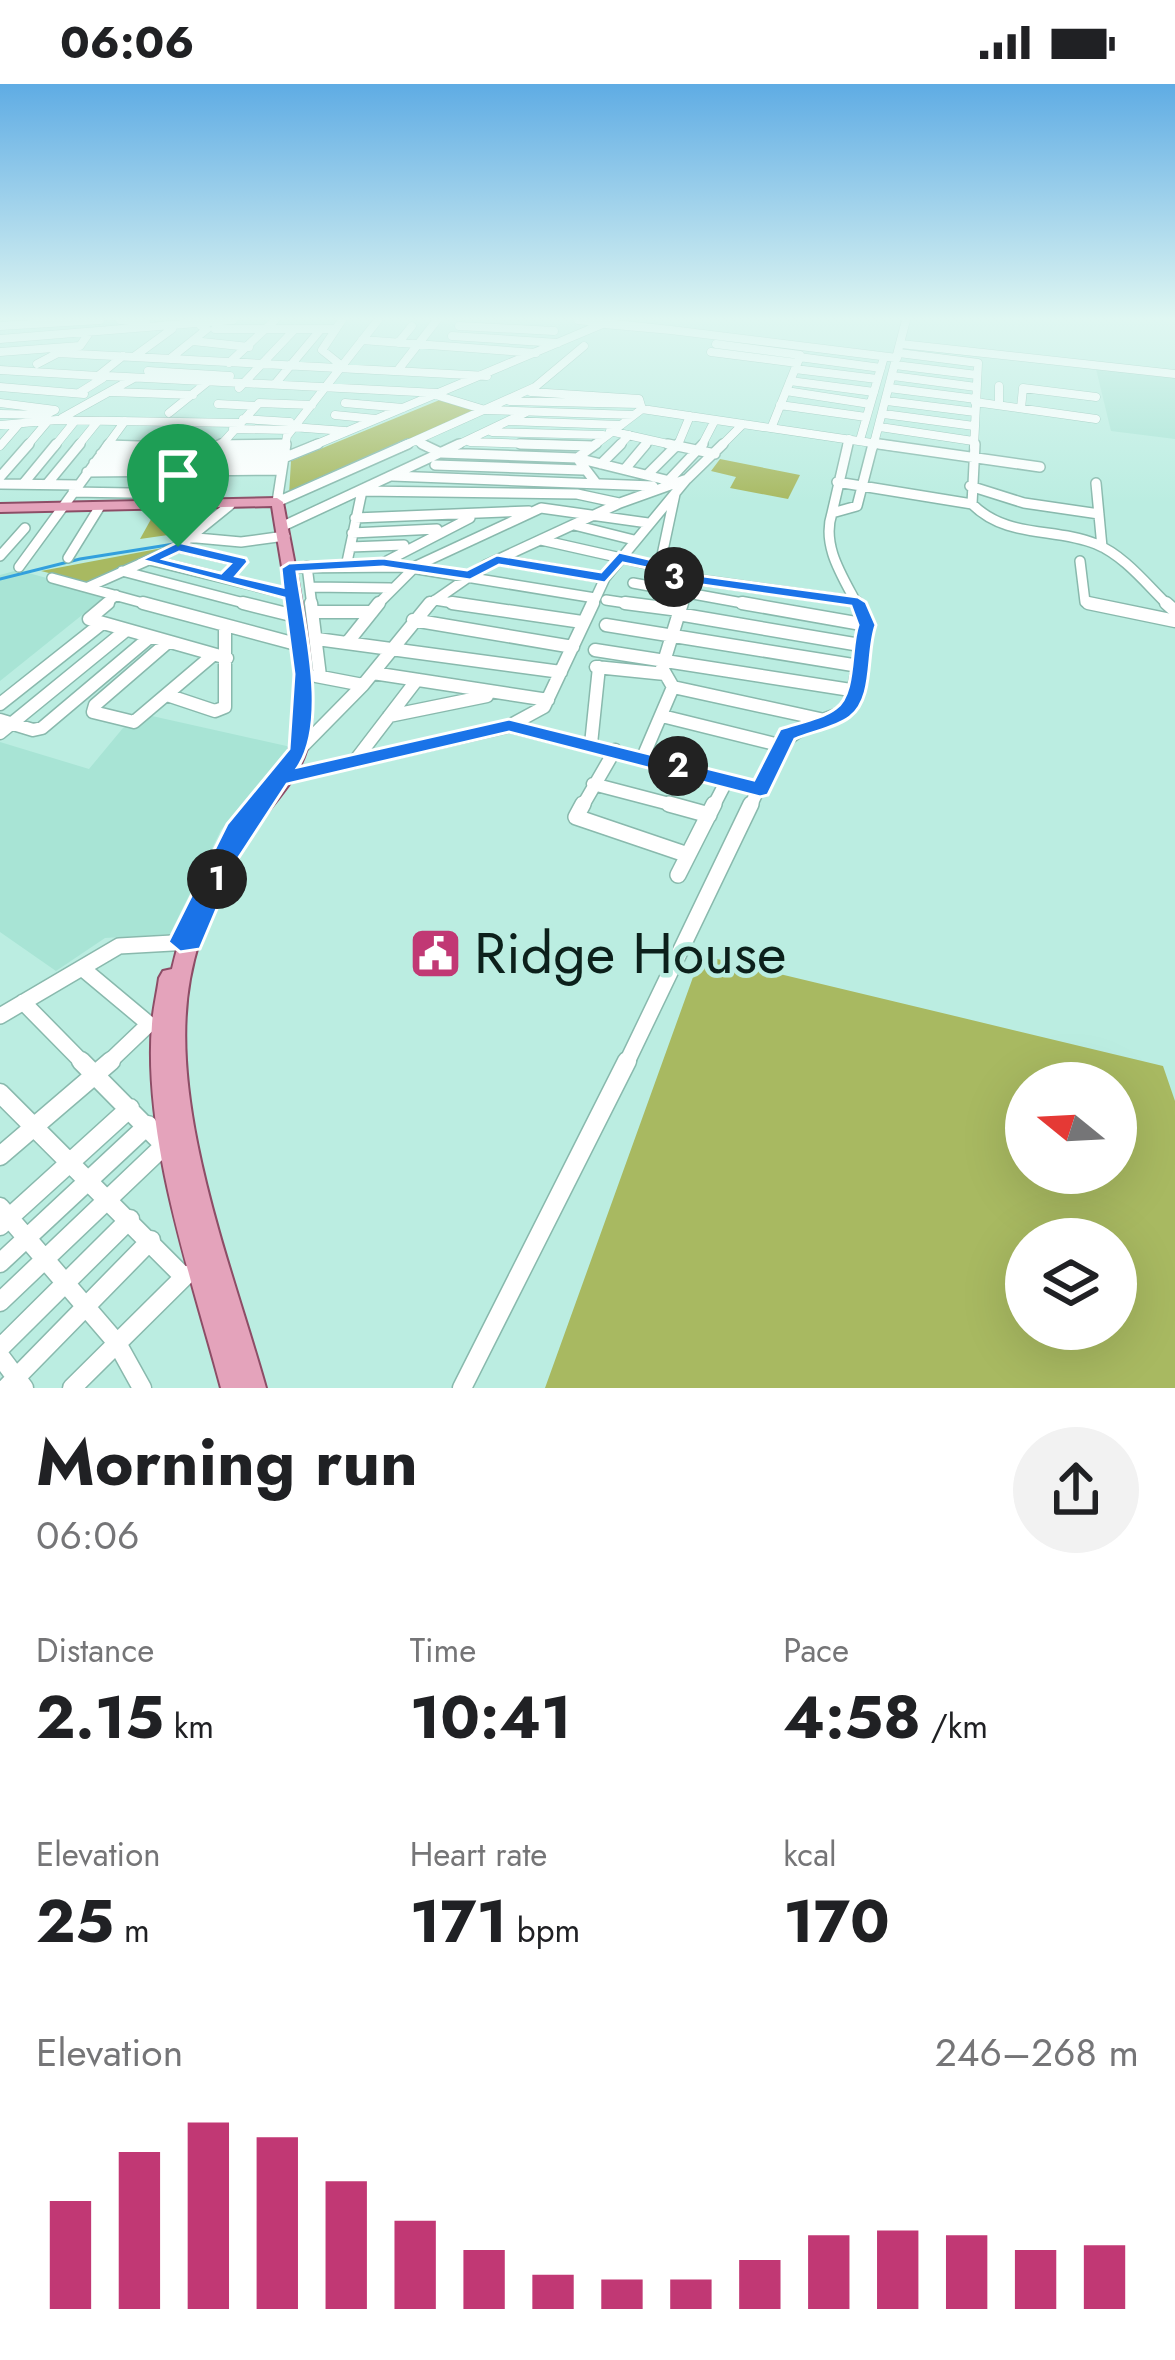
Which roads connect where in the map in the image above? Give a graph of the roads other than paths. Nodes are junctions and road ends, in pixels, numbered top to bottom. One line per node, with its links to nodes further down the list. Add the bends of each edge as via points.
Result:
1 (878, 380): 26 (street)
2 (62, 381): 33 (street)
3 (77, 381): 30 (street)
4 (99, 381): 27 (street)
5 (129, 381): 17 (street)
6 (151, 381): 22 (street)
7 (209, 381): 22 (street)
8 (233, 381): 22 (street)
9 (333, 381): 78 (street)
10 (343, 381): 23 (street)
11 (475, 381): 28 (street)
12 (540, 381): 25 (street)
13 (790, 381): 24 (street); 26 (street)
14 (891, 381): 21 (street)
15 (930, 381): 20 (street)
16 (977, 381): 20 (street)
17 (124, 384): 22 (street); 29 (street)
18 (999, 386): 44 (street)
19 (0, 387): 33 (street)
20 (976, 387): 42 (street)
21 (889, 388): 35 (street); 42 (street)
22 (200, 389): 29 (street); 38 (street)
23 (357, 389): 28 (street); 40 (street)
24 (786, 391): 41 (street); 43 (street)
25 (526, 392): 34 (street); 48 (street, via 630,395)
26 (874, 392): 41 (street)
27 (79, 393): 29 (street); 30 (street)
28 (441, 394): 45 (street); 47 (street)
29 (105, 395): 37 (street); 38 (street)
30 (63, 396): 33 (street); 33 (street); 37 (street)
31 (266, 398): 78 (street)
32 (1096, 398): 46 (street, via 1023,388)
33 (44, 400): 36 (street); 52 (street, via 45,415)
34 (506, 401): 47 (street); 48 (street)
35 (887, 401): 42 (street); 53 (street)
36 (0, 403)
37 (88, 404): 62 (street)
38 (179, 404): 57 (street)
39 (218, 404): 76 (street)
40 (345, 404): 45 (street); 55 (street)
41 (870, 404): 58 (street)
42 (975, 404): 44 (street); 71 (street)
43 (780, 405): 58 (street); 70 (street)
44 (999, 405): 46 (street)
45 (410, 408): 59 (street)
46 (1021, 408): 60 (street)
47 (485, 410): 50 (street); 81 (street)
48 (641, 410): 50 (street); 51 (street); 75 (street); 79 (street)
49 (138, 412): 57 (street)
50 (527, 412): 66 (street)
51 (669, 413): 56 (street); 82 (street)
52 (0, 414)
53 (884, 414): 71 (street); 80 (street)
54 (275, 415): 76 (street); 76 (street); 78 (street); 78 (street)
55 (335, 416): 59 (street); 72 (street)
56 (690, 416): 61 (street); 87 (street)
57 (166, 417): 65 (street); 76 (street); 77 (street)
58 (866, 418): 80 (street)
59 (383, 419): 73 (street)
60 (1096, 419)
61 (715, 420): 68 (street); 88 (street)
62 (53, 421): 63 (street); 67 (street); 103 (street)
63 (75, 421): 64 (street); 107 (street)
64 (98, 421): 65 (street); 108 (street)
65 (125, 421): 92 (street)
66 (507, 421): 74 (street); 75 (street)
67 (19, 424): 69 (street); 85 (street)
68 (743, 424): 70 (street); 90 (street)
69 (0, 425)
70 (772, 426): 80 (street)
71 (974, 426): 83 (street)
72 (324, 429): 73 (street); 78 (street)
73 (352, 431): 78 (street)
74 (484, 431): 75 (street); 84 (street)
75 (612, 431): 79 (street); 86 (street)
76 (231, 433): 78 (street); 78 (street); 78 (street); 92 (street); 92 (street); 101 (street); 104 (street)
77 (150, 434)
78 (293, 434): 117 (street)
79 (632, 436): 82 (street); 94 (street)
80 (866, 437): 83 (street); 91 (street); 105 (street); 112 (street)
81 (417, 441): 89 (street); 117 (street)
82 (651, 441): 87 (street); 97 (street)
83 (973, 441): 91 (street)
84 (463, 442): 86 (street); 89 (street)
85 (0, 446)
86 (592, 446): 93 (street)
87 (677, 447): 88 (street); 99 (street)
88 (699, 451): 90 (street); 110 (street)
89 (441, 453): 93 (street); 95 (street); 100 (street)
90 (715, 454): 110 (street)
91 (972, 457): 96 (street); 111 (street)
92 (98, 458): 101 (street); 113 (street)
93 (577, 458): 94 (street); 98 (street)
94 (601, 464): 97 (street)
95 (436, 465): 98 (street); 102 (street)
96 (1040, 467)
97 (625, 469): 99 (street)
98 (583, 470): 109 (street)
99 (647, 475): 110 (street)
100 (390, 476): 102 (street); 114 (street)
101 (156, 477): 104 (street); 115 (street)
102 (429, 478): 109 (street)
103 (0, 480): 107 (street)
104 (196, 482): 116 (street)
105 (837, 482): 112 (street); 128 (street)
106 (1096, 483): 129 (street)
107 (23, 484): 108 (street)
108 (47, 484): 113 (street)
109 (597, 484): 110 (street)
110 (674, 484): 118 (street); 131 (street); 157 (street)
111 (970, 486): 119 (street); 129 (street)
112 (864, 487): 119 (street); 128 (street, via 855,508)
113 (76, 488): 115 (street); 123 (street)
114 (362, 491): 118 (street, via 577,494); 130 (street); 135 (street)
115 (146, 493): 116 (street)
116 (188, 494): 122 (street)
117 (277, 502): 120 (main road); 135 (main road)
118 (620, 503): 126 (street)
119 (972, 504): 141 (street, via 1003,525)
120 (230, 505): 122 (main road); 139 (street)
121 (99, 508): 122 (main road); 123 (main road); 145 (street)
122 (178, 508)
123 (60, 509): 125 (main road); 153 (street)
124 (537, 511): 126 (street); 127 (street); 152 (street)
125 (2, 512)
126 (602, 512): 131 (street); 132 (street)
127 (483, 513): 130 (street); 134 (street)
128 (832, 513): 172 (street, via 826,532)
129 (1099, 514): 141 (street)
130 (355, 518): 136 (street)
131 (648, 524): 138 (street)
132 (574, 525): 137 (street); 138 (street)
133 (25, 528): 143 (street)
134 (444, 529): 136 (street); 140 (street)
135 (283, 532): 139 (street); 154 (main road)
136 (352, 533): 142 (street)
137 (541, 540): 144 (street); 147 (street)
138 (634, 540): 144 (street)
139 (181, 543): 146 (street); 159 (street, via 241,562)
140 (411, 544): 142 (street); 150 (street)
141 (1102, 547): 173 (street)
142 (350, 548): 149 (street)
143 (0, 556)
144 (619, 557): 157 (street); 160 (street)
145 (68, 558)
146 (149, 560): 155 (street); 159 (street)
147 (497, 560): 156 (street); 160 (street)
148 (1080, 561): 179 (street, via 1088,604)
149 (347, 562): 150 (street); 151 (street)
150 (383, 563): 152 (street)
151 (307, 566): 154 (street); 164 (street)
152 (416, 566): 156 (street); 165 (street)
153 (20, 567)
154 (289, 568): 168 (main road)
155 (122, 572): 161 (street); 163 (street)
156 (470, 575): 169 (street); 170 (street)
157 (658, 576): 162 (street); 166 (street); 172 (street)
158 (52, 578): 163 (street)
159 (225, 578): 168 (street)
160 (605, 578): 169 (street)
161 (162, 582): 171 (street); 177 (street)
162 (633, 583)
163 (88, 587): 167 (street)
164 (310, 587): 165 (street); 174 (street)
165 (390, 588): 175 (street)
166 (685, 592): 176 (street); 184 (street)
167 (116, 595): 171 (street); 181 (street, via 89,617)
168 (292, 595): 177 (main road)
169 (601, 599): 176 (street); 180 (street)
170 (435, 600): 178 (street); 180 (street)
171 (139, 601): 182 (street)
172 (858, 602): 184 (street)
173 (1175, 611)
174 (314, 612): 175 (street); 188 (street)
175 (371, 612): 191 (street)
176 (679, 612): 186 (street); 193 (street)
177 (296, 616): 192 (main road)
178 (413, 620): 194 (street); 196 (street)
179 (1175, 621)
180 (582, 622): 194 (street)
181 (101, 624): 185 (street); 189 (street)
182 (226, 625): 192 (street); 200 (street)
183 (605, 625): 186 (street)
184 (867, 625): 193 (street)
185 (125, 631): 187 (street); 195 (street)
186 (672, 635): 202 (street); 203 (street)
187 (150, 637): 190 (street); 198 (street)
188 (317, 639): 191 (street); 208 (street)
189 (79, 642): 195 (street); 199 (street)
190 (168, 642): 200 (street); 217 (street, via 93,712 134,722)
191 (347, 643): 196 (street)
192 (296, 644): 208 (main road)
193 (860, 645): 203 (street)
194 (573, 647): 206 (street)
195 (104, 648): 198 (street); 201 (street)
196 (391, 649): 206 (street); 207 (street)
197 (596, 650): 202 (street)
198 (129, 655): 204 (street)
199 (61, 656): 201 (street); 205 (street)
200 (220, 657): 217 (street); 217 (street, via 221,710)
201 (87, 662): 204 (street); 209 (street)
202 (665, 667): 214 (street); 215 (street); 230 (street, via 598,667)
203 (859, 667): 215 (street)
204 (112, 669): 212 (street)
205 (43, 670): 209 (street); 211 (street)
206 (561, 672): 220 (street)
207 (373, 673): 210 (street); 213 (street)
208 (312, 675): 213 (street); 233 (main road)
209 (69, 677): 212 (street); 216 (street)
210 (416, 682): 218 (street); 224 (street)
211 (26, 683): 216 (street); 221 (street)
212 (94, 684): 219 (street)
213 (363, 685): 233 (street)
214 (673, 687): 225 (street); 226 (street)
215 (857, 691): 226 (street, via 844,712)
216 (51, 692): 219 (street); 222 (street)
217 (167, 694)
218 (500, 694): 220 (street); 224 (street)
219 (75, 700): 223 (street)
220 (548, 700): 228 (street)
221 (3, 702): 222 (street)
222 (32, 707): 223 (street); 227 (street)
223 (58, 714): 227 (street, via 37,730)
224 (389, 716): 235 (street)
225 (662, 716): 231 (street); 234 (street)
226 (821, 719): 231 (street, via 790,731)
227 (6, 722): 229 (street)
228 (509, 726): 230 (street); 235 (street)
229 (0, 733)
230 (591, 744): 232 (street)
231 (779, 745): 239 (street)
232 (615, 749): 234 (street); 238 (street)
233 (299, 750): 236 (main road)
234 (643, 757): 237 (street)
235 (353, 763): 236 (street)
236 (279, 780): 243 (main road)
237 (727, 780): 239 (street); 240 (street)
238 (593, 784): 240 (street); 241 (street, via 576,817)
239 (760, 789): 274 (street)
240 (709, 815): 241 (street)
241 (688, 855): 242 (street)
242 (678, 874)
243 (186, 942): 244 (street, via 119,946); 252 (main road, via 164,1003); 273 (main road, via 174,1048 184,1123)
244 (82, 968): 245 (street); 247 (street, via 149,1026)
245 (23, 1002): 246 (street); 247 (street)
246 (0, 1016)
247 (95, 1073): 249 (street); 251 (street)
248 (0, 1093): 251 (street)
249 (130, 1108): 250 (street); 254 (street)
250 (148, 1125): 252 (street); 255 (street)
251 (34, 1126): 253 (street); 254 (street)
252 (169, 1141): 256 (street); 263 (main road)
253 (0, 1156)
254 (71, 1162): 255 (street); 257 (street)
255 (89, 1180): 256 (street); 259 (street)
256 (108, 1198): 258 (street); 261 (street)
257 (3, 1217): 259 (street)
258 (130, 1219): 260 (street); 264 (street)
259 (27, 1238): 261 (street); 262 (street)
260 (151, 1240): 263 (street); 266 (street)
261 (45, 1259): 264 (street); 265 (street)
262 (0, 1263)
263 (193, 1269): 267 (street); 272 (main road)
264 (65, 1283): 266 (street); 268 (street)
265 (0, 1302)
266 (86, 1307): 267 (street); 269 (street)
267 (117, 1343): 270 (street); 271 (street)
268 (0, 1352): 269 (street)
269 (15, 1385)
270 (72, 1388)
271 (142, 1388)
272 (236, 1388)
273 (252, 1388)
274 (462, 1388)

